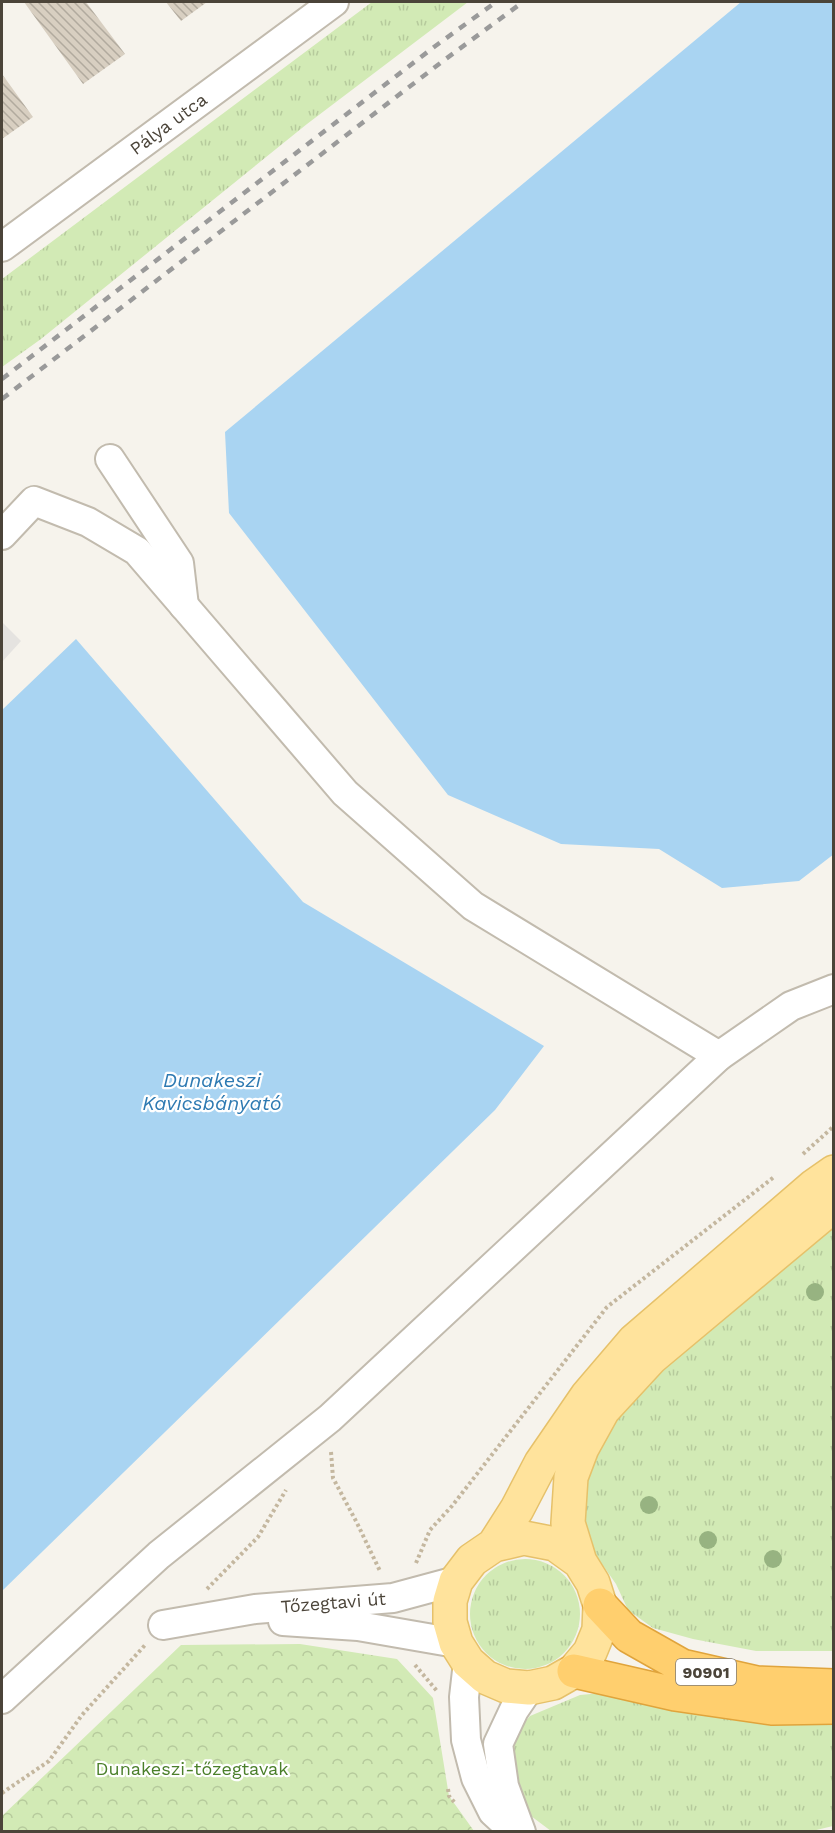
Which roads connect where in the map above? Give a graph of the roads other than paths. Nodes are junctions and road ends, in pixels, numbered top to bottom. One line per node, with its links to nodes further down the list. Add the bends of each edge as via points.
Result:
1 (334, 2): 2 (street, Pálya utca)
2 (2, 247)
3 (110, 459): 5 (street, via 179,563)
4 (2, 535): 5 (street, via 34,501 88,522 137,551)
5 (184, 606): 7 (street, via 345,793 473,906)
6 (834, 989): 7 (street, via 791,1006)
7 (719, 1056): 20 (street, via 330,1418 159,1555)
8 (834, 1172): 10 (main road, via 634,1341 586,1396 541,1463)
9 (834, 1205): 11 (main road, via 651,1358 603,1410 571,1477 568,1523)
10 (494, 1545): 11 (main road, via 524,1538 555,1544); 12 (main road, via 472,1560)
11 (580, 1562): 13 (main road, via 593,1582)
12 (456, 1581): 14 (street, Tőzegtavi út, via 393,1598 255,1609); 16 (main road, via 450,1601 450,1622)
13 (600, 1605): 17 (main road, via 598,1630 590,1652); 18 (highway, 90901, via 629,1636 682,1666 757,1683)
14 (209, 1617): 15 (street, Tőzegtavi út); 16 (street, Tőzegtavi út, via 358,1626)
15 (163, 1625)
16 (462, 1653): 19 (main road, via 485,1677 506,1686); 22 (street, via 466,1740 476,1778 493,1812)
17 (574, 1671): 19 (main road, via 553,1683); 21 (highway, 90901, via 675,1694 772,1708)
18 (834, 1686)
19 (529, 1688): 23 (street, via 498,1744 504,1786)
20 (2, 1699)
21 (834, 1707)
22 (515, 1832)
23 (521, 1832)

